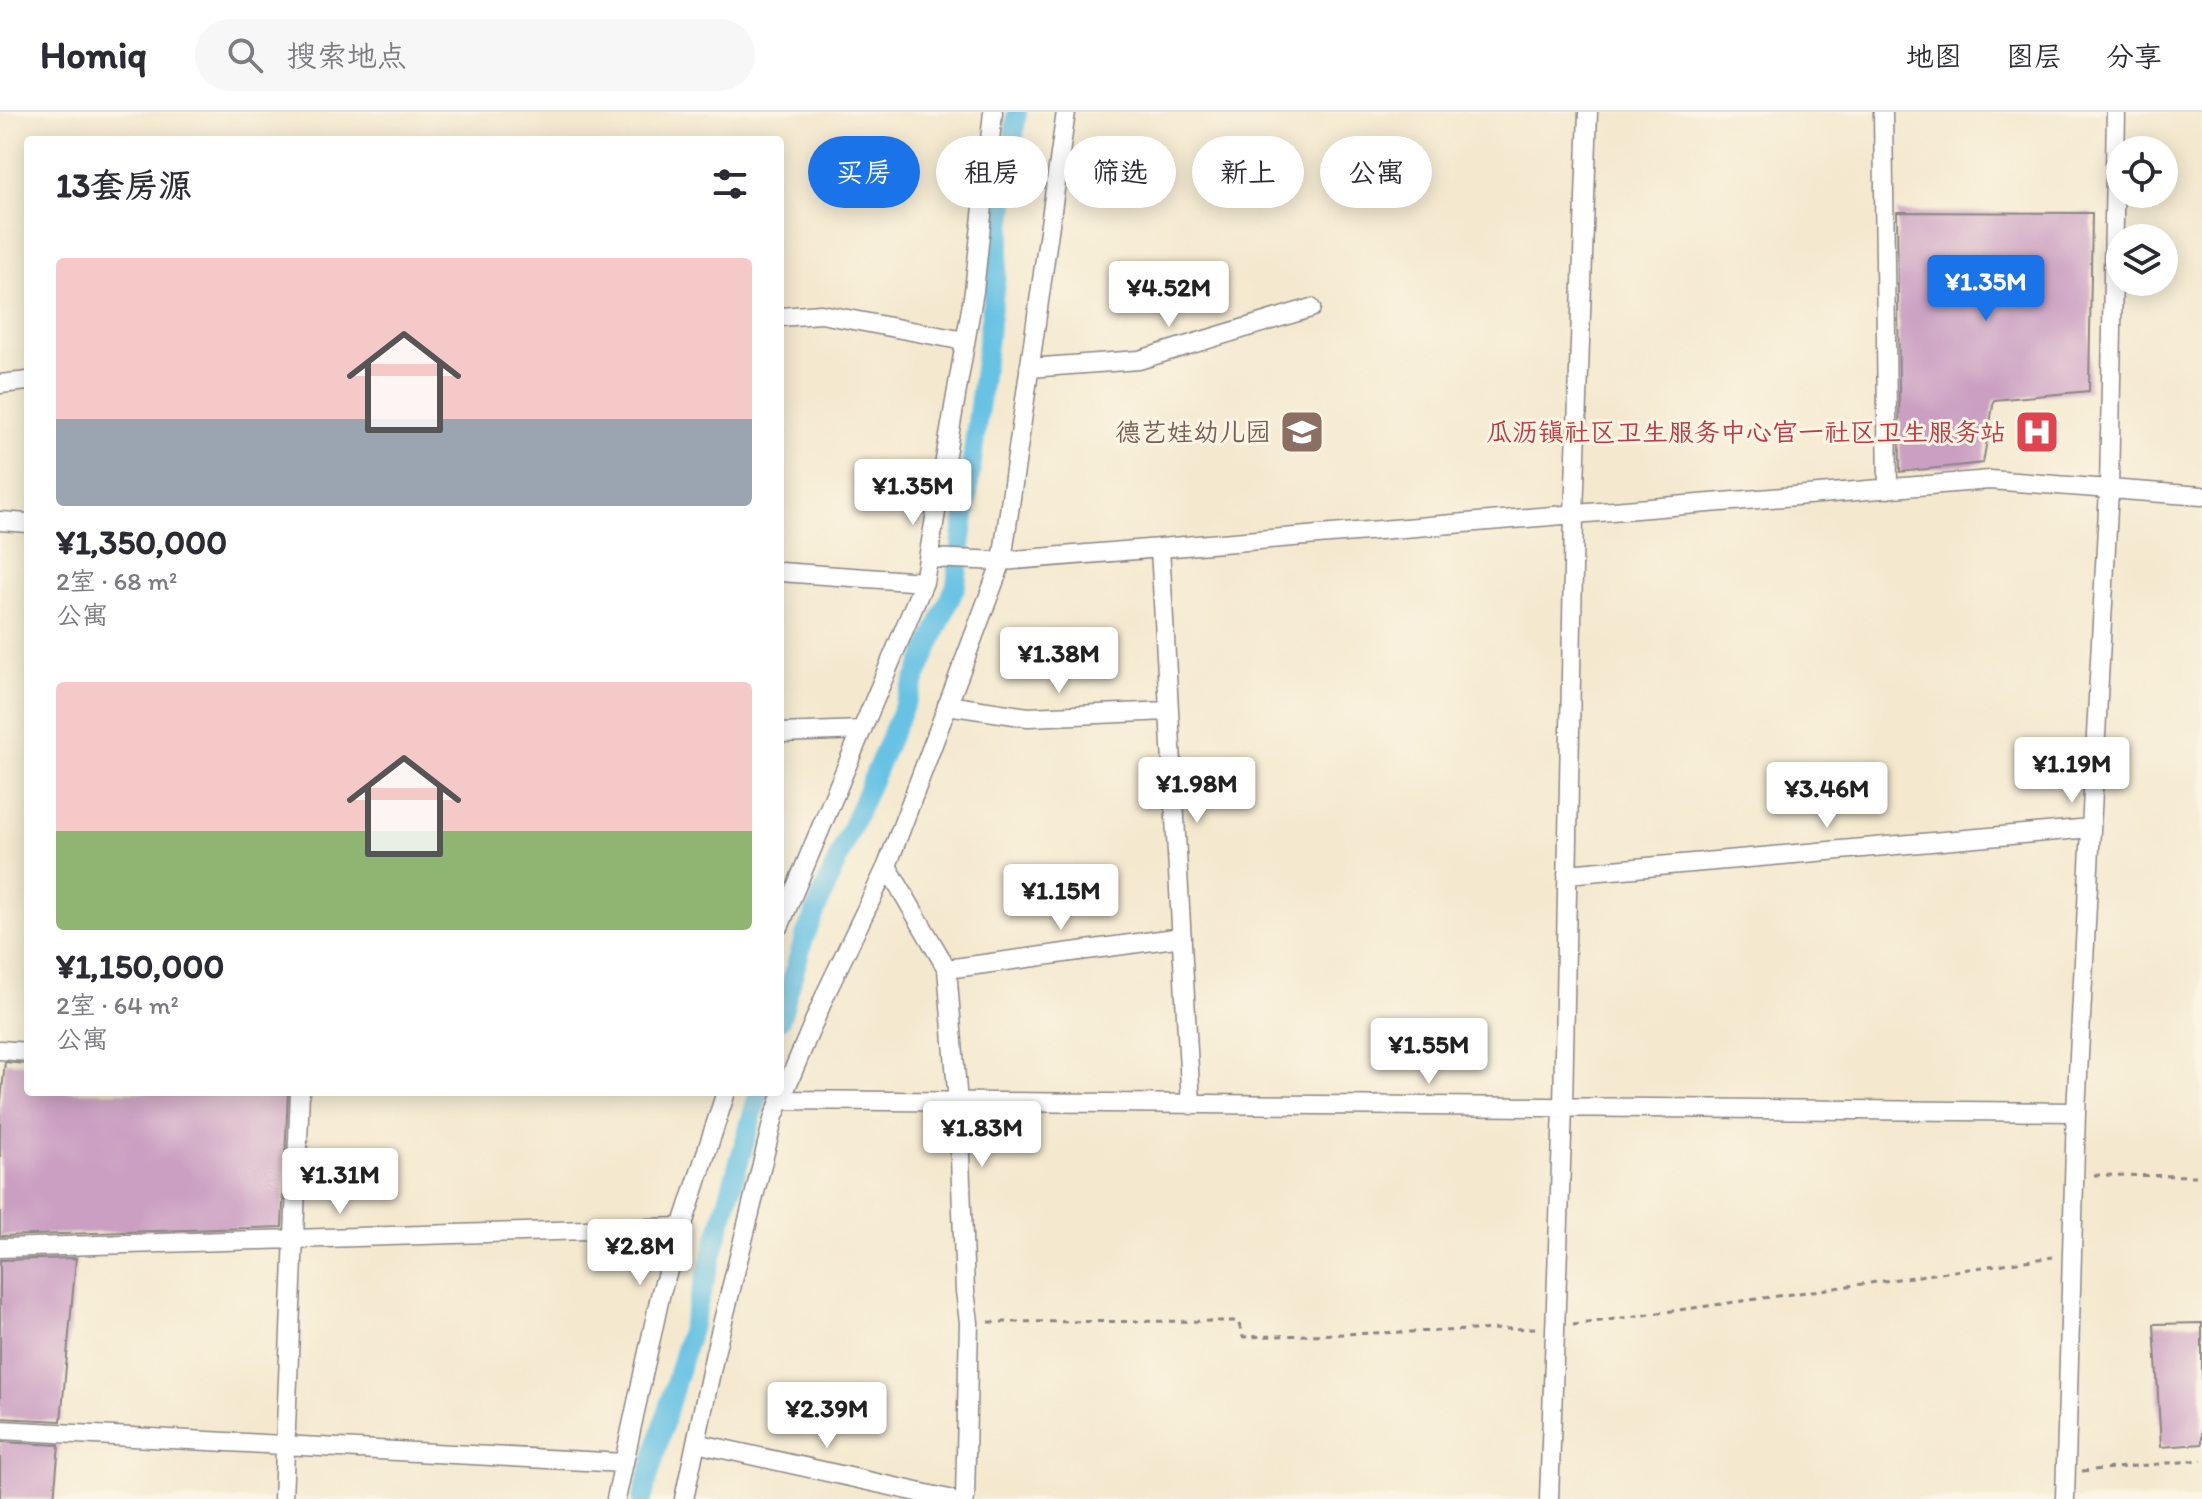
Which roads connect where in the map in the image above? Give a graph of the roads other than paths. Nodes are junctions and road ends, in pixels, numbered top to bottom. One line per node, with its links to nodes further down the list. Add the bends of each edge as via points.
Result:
1 (993, 112): 8 (street)
2 (1066, 112): 9 (street)
3 (1588, 112): 15 (street)
4 (1883, 112): 12 (street)
5 (2116, 112): 13 (street)
6 (1311, 308): 9 (street, via 1139,360)
7 (784, 317): 8 (street, via 821,314)
8 (965, 341): 19 (street)
9 (1029, 368): 20 (street)
10 (24, 381): 11 (street)
11 (0, 384)
12 (1888, 489): 13 (street, via 1990,480); 15 (street)
13 (2109, 490): 14 (street); 27 (street)
14 (2202, 496)
15 (1574, 514): 18 (street); 29 (street)
16 (0, 521): 17 (street)
17 (24, 523)
18 (1160, 548): 20 (street); 24 (street)
19 (929, 558): 20 (street); 22 (street)
20 (1002, 561): 23 (street)
21 (784, 572): 22 (street)
22 (924, 582): 25 (street)
23 (947, 705): 24 (street, via 1028,717); 28 (street)
24 (1169, 711): 31 (street)
25 (862, 730): 26 (street); 30 (street)
26 (784, 733)
27 (2091, 828): 29 (street); 43 (street)
28 (887, 866): 32 (street); 35 (street)
29 (1567, 874): 42 (street)
30 (784, 915)
31 (1182, 937): 32 (street); 41 (street)
32 (947, 969): 40 (street)
33 (0, 1050): 34 (street)
34 (24, 1052)
35 (784, 1091)
36 (300, 1096): 45 (street)
37 (725, 1096): 44 (street)
38 (782, 1096): 39 (street)
39 (780, 1100): 40 (street); 48 (street)
40 (958, 1103): 41 (street); 55 (street, via 969,1322)
41 (1191, 1105): 42 (street)
42 (1563, 1108): 43 (street); 56 (street)
43 (2076, 1112): 57 (street)
44 (682, 1227): 45 (street); 50 (street, via 661,1292)
45 (294, 1239): 46 (street); 49 (street)
46 (0, 1248)
47 (0, 1430): 49 (street)
48 (696, 1443): 53 (street); 54 (street)
49 (285, 1446): 50 (street); 51 (street)
50 (624, 1463): 52 (street)
51 (283, 1499)
52 (616, 1499)
53 (684, 1499)
54 (949, 1499)
55 (965, 1499)
56 (1549, 1499)
57 (2065, 1499)

